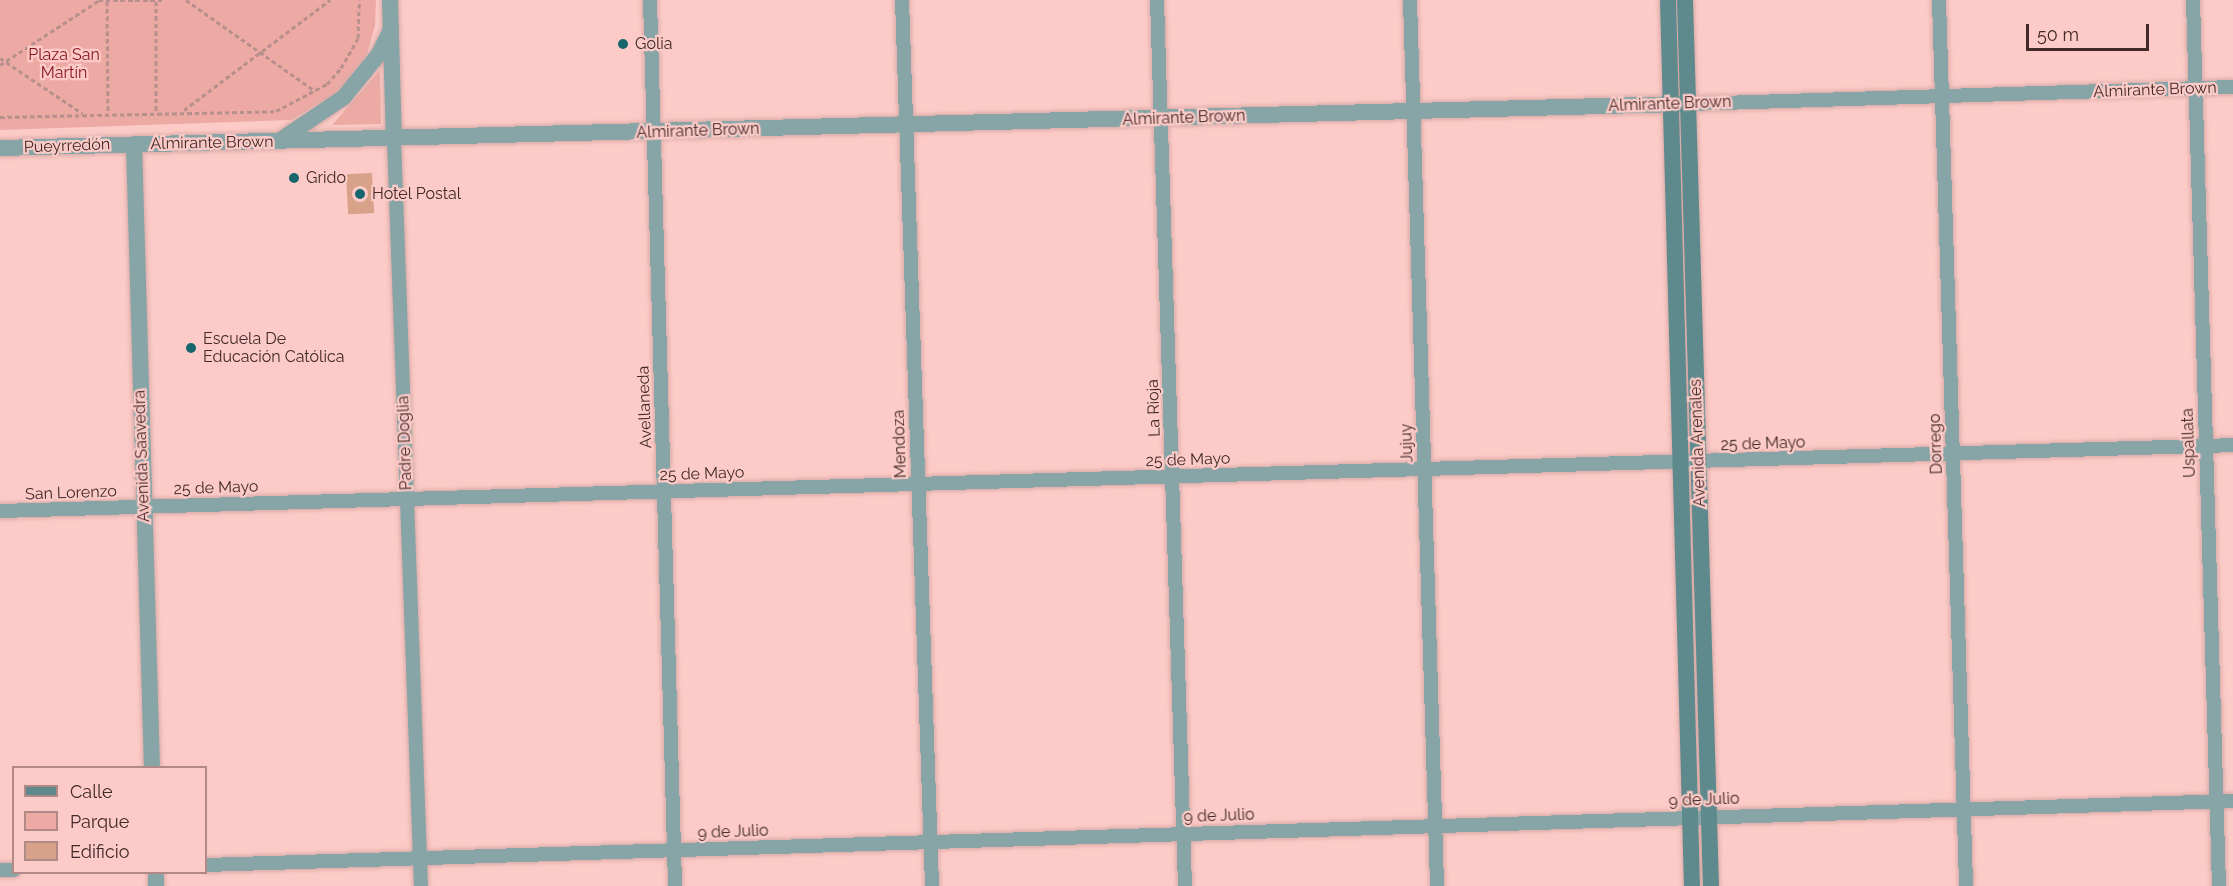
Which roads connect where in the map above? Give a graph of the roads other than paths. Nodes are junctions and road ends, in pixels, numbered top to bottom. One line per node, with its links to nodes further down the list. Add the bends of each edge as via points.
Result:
1 (390, 0): 10 (street, Padre Doglia)
2 (650, 0): 19 (street, Avellaneda)
3 (902, 0): 18 (street, Mendoza)
4 (1157, 0): 17 (street, La Rioja)
5 (1410, 0): 16 (street, Jujuy)
6 (1668, 0): 14 (main road, Avenida Arenales)
7 (1685, 0): 15 (main road, Avenida Arenales)
8 (1939, 0): 13 (street, Dorrego)
9 (2193, 0): 12 (street, Uspallata)
10 (391, 30): 20 (street, Padre Doglia); 21 (street, via 379,54 344,97)
11 (2233, 87): 12 (street, Almirante Brown)
12 (2195, 89): 13 (street, Almirante Brown); 25 (street, Uspallata)
13 (1942, 96): 15 (street, Almirante Brown); 26 (street, Dorrego)
14 (1672, 104): 15 (street, Almirante Brown); 16 (street, Almirante Brown); 27 (main road, Avenida Arenales)
15 (1689, 104): 28 (main road, Avenida Arenales)
16 (1414, 111): 17 (street, Almirante Brown); 29 (street, Jujuy)
17 (1161, 118): 18 (street, Almirante Brown); 30 (street, La Rioja)
18 (907, 126): 19 (street, Almirante Brown); 31 (street, Mendoza)
19 (654, 133): 20 (street, Almirante Brown); 32 (street, Avellaneda)
20 (394, 140): 21 (street, Almirante Brown); 33 (street, Padre Doglia)
21 (278, 142): 22 (street, Almirante Brown)
22 (134, 144): 23 (street, Pueyrredón); 34 (street, Avenida Saavedra)
23 (0, 148)
24 (2233, 445): 25 (street, 25 de Mayo)
25 (2206, 446): 26 (street, 25 de Mayo); 38 (street, Uspallata)
26 (1953, 454): 28 (street, 25 de Mayo); 39 (street, Dorrego)
27 (1680, 462): 28 (street, 25 de Mayo); 29 (street, 25 de Mayo); 40 (main road, Avenida Arenales)
28 (1698, 463): 41 (main road, Avenida Arenales)
29 (1425, 470): 30 (street, 25 de Mayo); 42 (street, Jujuy)
30 (1172, 477): 31 (street, 25 de Mayo); 43 (street, La Rioja)
31 (918, 485): 32 (street, 25 de Mayo); 44 (street, Mendoza)
32 (664, 492): 33 (street, 25 de Mayo); 45 (street, Avellaneda)
33 (407, 499): 34 (street, 25 de Mayo); 46 (street, Padre Doglia)
34 (144, 507): 35 (street, San Lorenzo); 36 (street, Avenida Saavedra)
35 (0, 511)
36 (152, 766)
37 (2233, 801): 38 (street, 9 de Julio)
38 (2216, 802): 39 (street, 9 de Julio); 56 (street, Uspallata)
39 (1964, 809): 41 (street, 9 de Julio); 55 (street, Dorrego)
40 (1689, 817): 41 (street, 9 de Julio); 42 (street, 9 de Julio); 53 (main road, Avenida Arenales)
41 (1709, 817): 54 (main road, Avenida Arenales)
42 (1435, 826): 43 (street, 9 de Julio); 52 (street, Jujuy)
43 (1184, 834): 44 (street, 9 de Julio); 51 (street, La Rioja)
44 (930, 842): 45 (street, 9 de Julio); 50 (street, Mendoza)
45 (674, 851): 46 (street, 9 de Julio); 49 (street, Avellaneda)
46 (420, 859): 47 (street, 9 de Julio); 48 (street, Padre Doglia)
47 (207, 865)
48 (421, 886)
49 (675, 886)
50 (932, 886)
51 (1185, 886)
52 (1437, 886)
53 (1692, 886)
54 (1711, 886)
55 (1966, 886)
56 (2219, 886)

